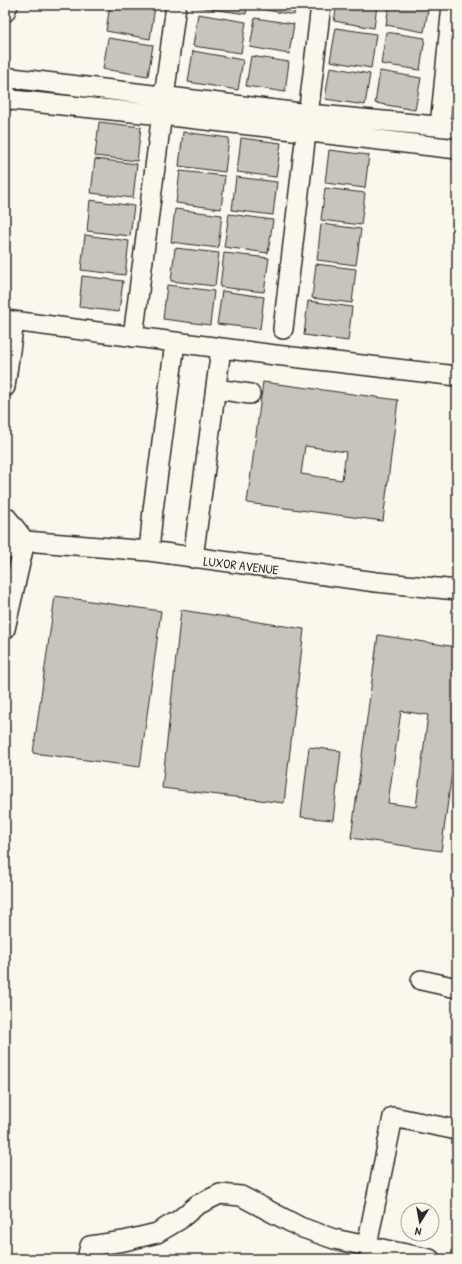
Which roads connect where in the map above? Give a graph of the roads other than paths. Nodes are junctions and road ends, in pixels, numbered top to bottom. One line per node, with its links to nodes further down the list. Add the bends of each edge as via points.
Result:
1 (8, 5): 5 (street)
2 (176, 5): 8 (street)
3 (321, 5): 9 (street)
4 (452, 5): 11 (street)
5 (5, 12)
6 (5, 83): 8 (street, via 12,78)
7 (5, 93): 10 (street, via 12,100)
8 (164, 96): 9 (street); 10 (street)
9 (309, 114): 11 (street); 12 (street)
10 (162, 115): 12 (street); 16 (street)
11 (448, 127)
12 (306, 132): 13 (street); 15 (street)
13 (457, 149)
14 (9, 321): 16 (street); 20 (street)
15 (283, 329)
16 (133, 337): 17 (street)
17 (175, 343): 18 (street); 26 (street)
18 (221, 348): 19 (street); 21 (street)
19 (457, 376)
20 (5, 387)
21 (216, 389): 22 (street); 27 (street)
22 (250, 394)
23 (5, 518): 24 (street)
24 (25, 541): 25 (street, LUXOR AVENUE); 26 (street, LUXOR AVENUE); 29 (street)
25 (5, 550)
26 (149, 552): 27 (street, LUXOR AVENUE)
27 (193, 558): 28 (street, LUXOR AVENUE)
28 (457, 590)
29 (5, 629)
30 (421, 980): 31 (street)
31 (457, 988)
32 (457, 1130): 33 (street, via 393,1117)
33 (367, 1245): 34 (street, via 334,1239 300,1227 241,1196 220,1194 197,1205 157,1233 90,1246); 35 (street)
34 (87, 1259)
35 (430, 1259)

